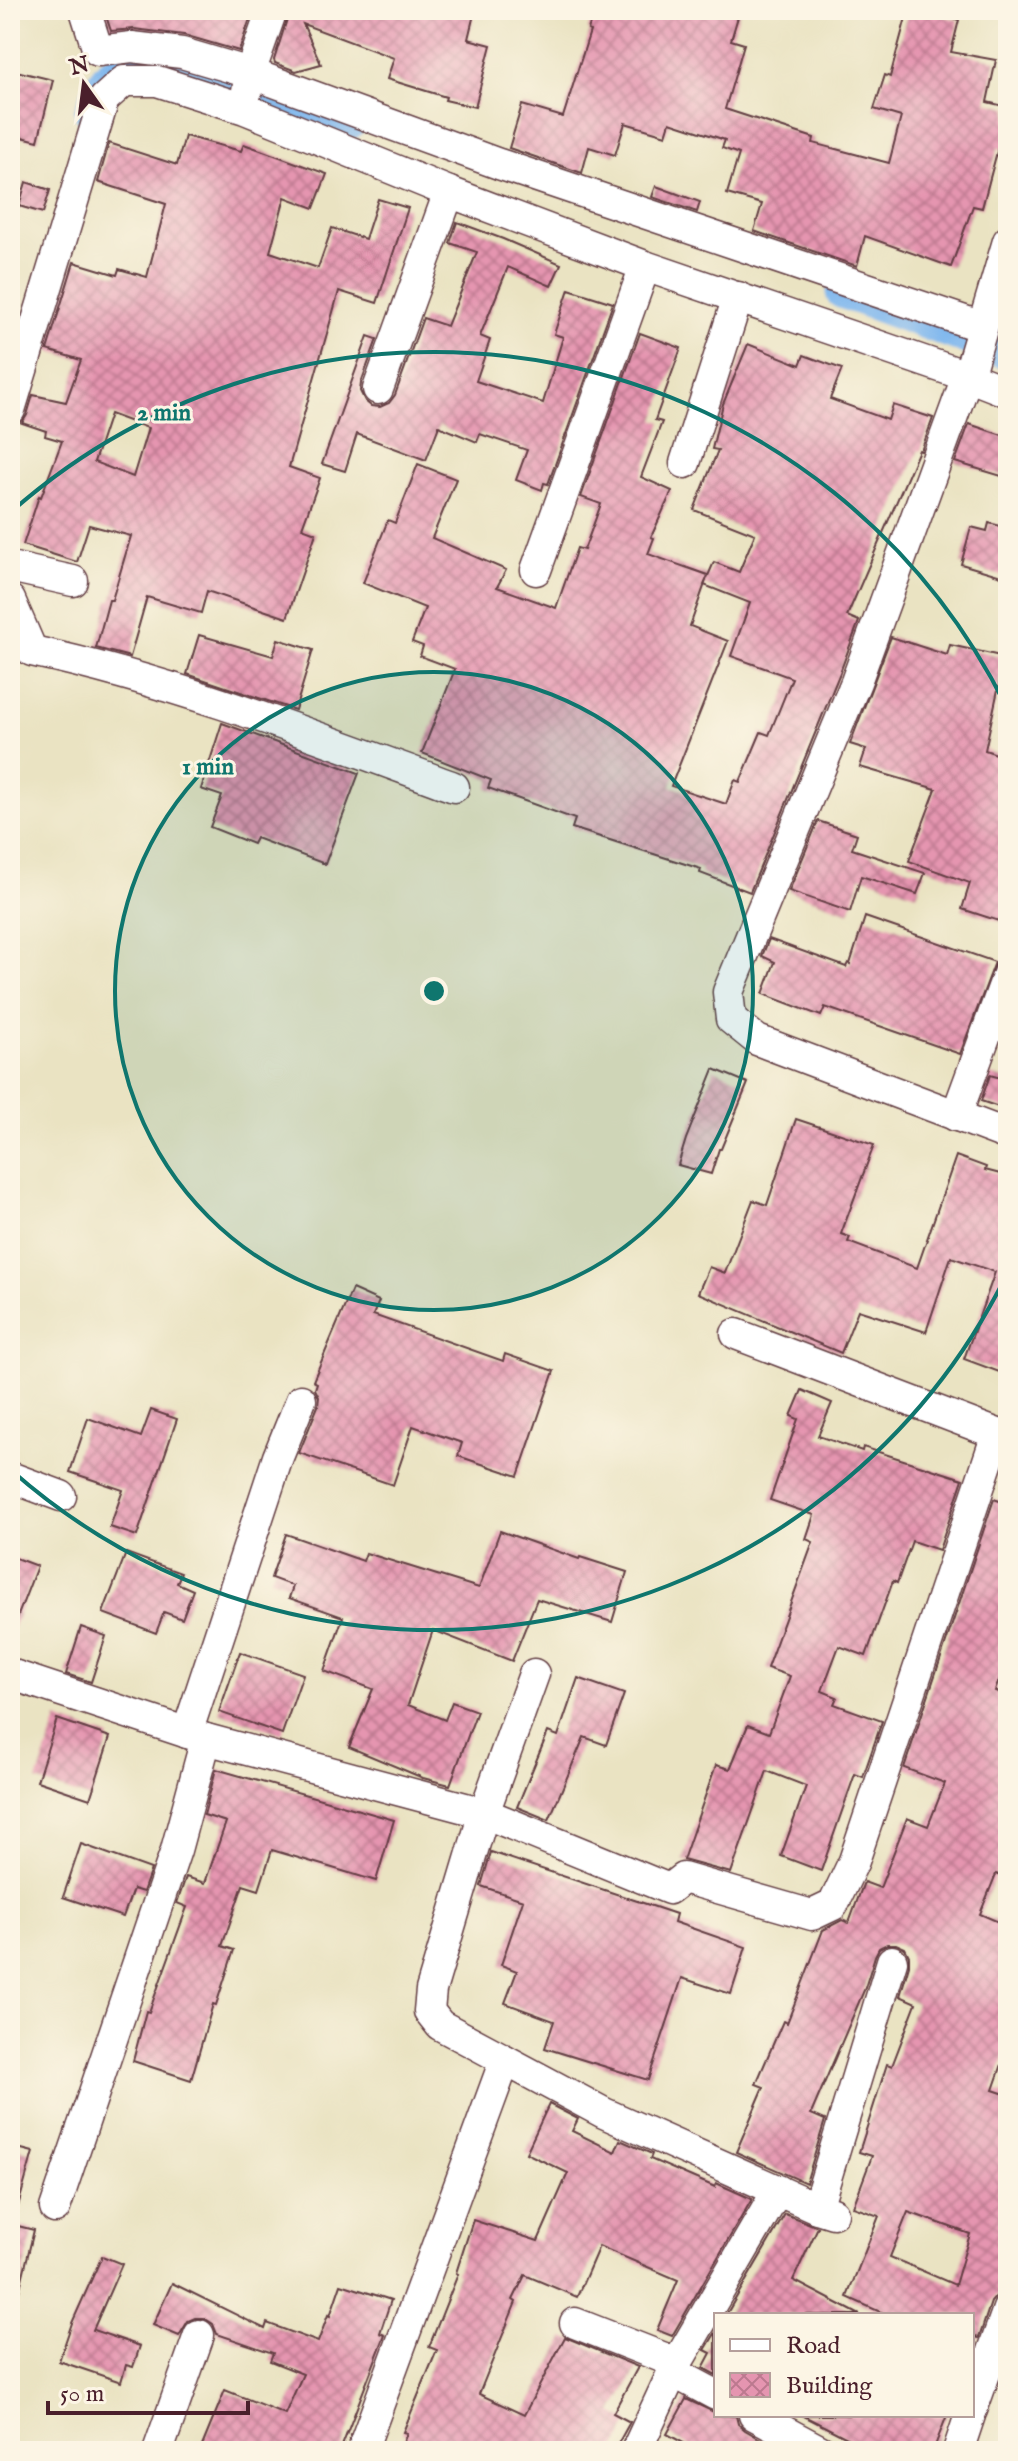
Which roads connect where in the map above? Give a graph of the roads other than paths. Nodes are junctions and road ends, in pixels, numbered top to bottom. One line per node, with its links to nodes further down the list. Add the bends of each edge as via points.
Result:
1 (85, 10): 3 (street, via 98,51 132,47 182,53)
2 (272, 10): 3 (street)
3 (247, 93): 4 (street); 8 (street, via 499,164); 12 (street, via 124,81 104,99)
4 (449, 192): 6 (street); 10 (street)
5 (1008, 241): 8 (street)
6 (645, 266): 7 (street); 15 (street)
7 (738, 297): 9 (street); 13 (street)
8 (982, 327): 9 (street)
9 (970, 369): 11 (street); 20 (street, via 856,682 728,992 731,1019 757,1040)
10 (378, 389)
11 (1008, 392)
12 (10, 410)
13 (685, 463)
14 (10, 567): 16 (street)
15 (536, 570)
16 (73, 581)
17 (10, 600): 18 (street, via 32,651 95,664 250,713)
18 (454, 787)
19 (1008, 974): 20 (street)
20 (956, 1116): 21 (street)
21 (1008, 1135)
22 (736, 1334): 24 (street)
23 (301, 1400): 29 (street, via 278,1457)
24 (1002, 1436): 30 (street, via 854,1861 833,1905 812,1915 683,1878 669,1889)
25 (10, 1477): 26 (street)
26 (61, 1496)
27 (10, 1674): 29 (street)
28 (534, 1674): 30 (street)
29 (196, 1736): 30 (street); 34 (street, via 176,1850)
30 (484, 1813): 32 (street, via 429,2011 440,2025)
31 (892, 1961): 33 (street, via 825,2210)
32 (505, 2060): 33 (street, via 604,2113); 43 (street)
33 (778, 2190): 38 (street)
34 (55, 2208)
35 (1008, 2309): 40 (street)
36 (575, 2323): 38 (street)
37 (199, 2335): 44 (street)
38 (675, 2367): 39 (street); 45 (street)
39 (714, 2394)
40 (974, 2404)
41 (758, 2417): 46 (street)
42 (969, 2417): 47 (street)
43 (365, 2442)
44 (158, 2451)
45 (636, 2451)
46 (821, 2451)
47 (958, 2451)

